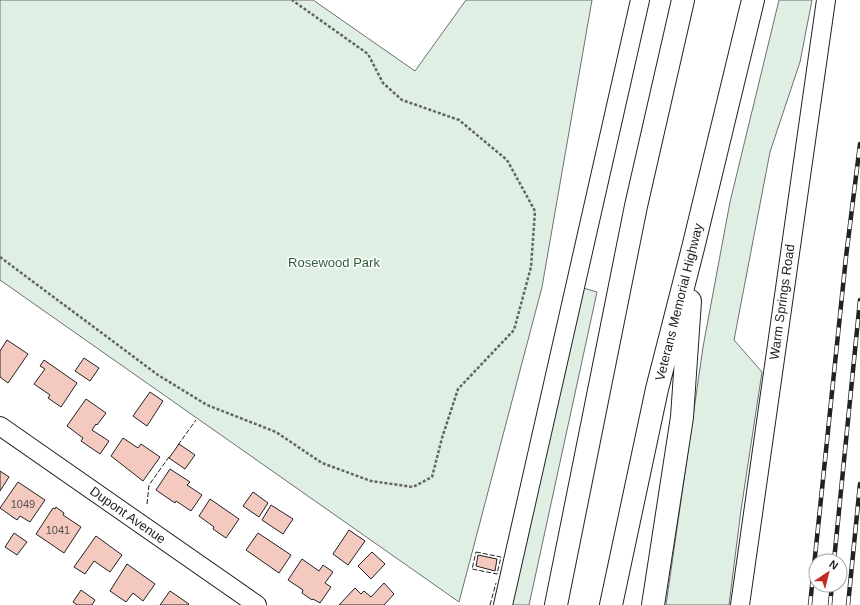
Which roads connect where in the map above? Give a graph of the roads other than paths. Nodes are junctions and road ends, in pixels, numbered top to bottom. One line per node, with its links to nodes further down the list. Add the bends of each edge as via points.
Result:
1 (640, 0): 8 (street)
2 (683, 0): 9 (highway, via 636,206)
3 (753, 0): 5 (highway, Veterans Memorial Highway)
4 (826, 0): 12 (street, Warm Springs Road)
5 (693, 248): 10 (highway, Veterans Memorial Highway, via 657,389); 11 (highway, via 682,417)
6 (0, 426): 7 (street, Dupont Avenue)
7 (257, 605)
8 (503, 605)
9 (556, 605)
10 (610, 605)
11 (653, 605)
12 (740, 605)

